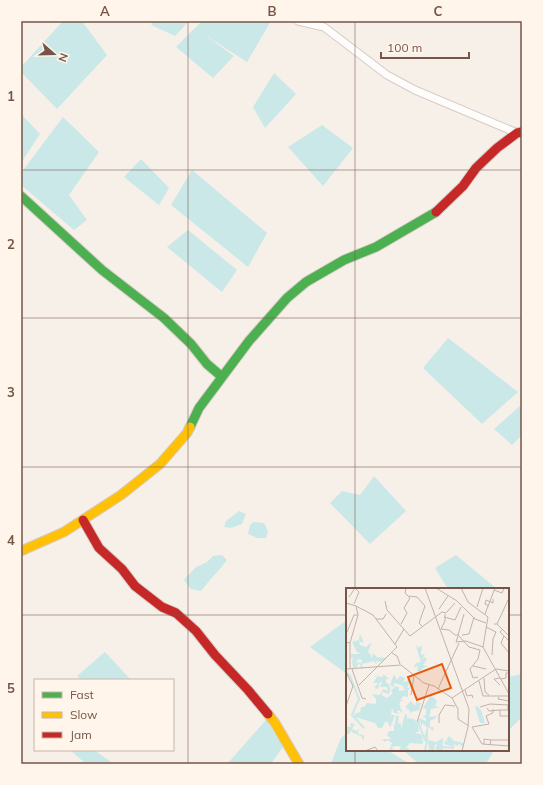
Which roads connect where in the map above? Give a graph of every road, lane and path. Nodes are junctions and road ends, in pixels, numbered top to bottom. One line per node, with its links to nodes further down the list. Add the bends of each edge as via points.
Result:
1 (298, 21): 2 (street, via 324,27 387,75 415,90)
2 (520, 133): 4 (street, via 497,148 437,211 376,247 344,260 306,282 286,298)
3 (21, 196): 4 (street, via 102,270 164,318)
4 (221, 376): 5 (street, via 199,408 187,433 160,464 121,495)
5 (83, 520): 6 (street, via 64,532); 7 (street, via 99,548 122,569 135,586 162,607 176,613 196,630 275,723)
6 (21, 551)
7 (299, 764)

